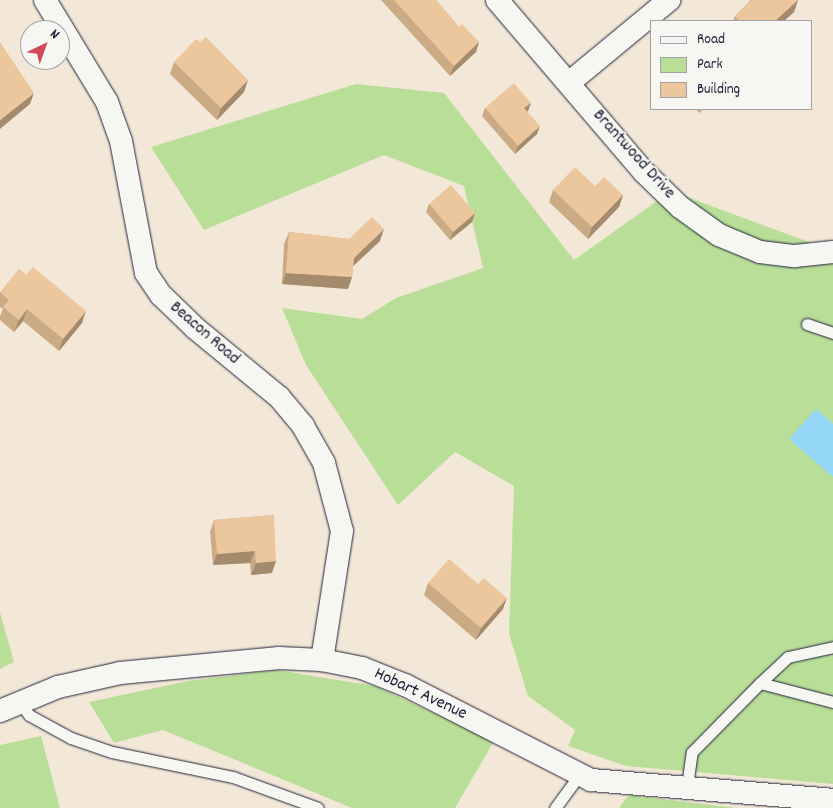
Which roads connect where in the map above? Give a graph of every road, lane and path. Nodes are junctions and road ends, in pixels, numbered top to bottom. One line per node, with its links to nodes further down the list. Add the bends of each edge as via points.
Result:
1 (45, 0): 9 (street, Beacon Road, via 107,102 121,142 146,273 161,295 195,328 279,397 303,426 324,463 342,531)
2 (497, 0): 4 (street, Brantwood Drive)
3 (669, 0): 4 (street)
4 (570, 82): 5 (street, Brantwood Drive, via 644,172 718,235 760,252 795,256)
5 (833, 252)
6 (807, 324): 7 (lane)
7 (833, 333)
8 (833, 647): 10 (lane, via 788,657)
9 (322, 660): 12 (street, Hobart Avenue, via 261,659 120,673 58,687); 13 (street, Hobart Avenue, via 362,668 408,686)
10 (760, 683): 11 (lane); 14 (lane, via 692,752)
11 (833, 702)
12 (10, 707): 16 (lane, via 71,738 112,752 233,777)
13 (580, 774): 14 (street, Hobart Avenue, via 615,784); 17 (lane)
14 (687, 786): 15 (street, Hobart Avenue)
15 (833, 800)
16 (318, 808)
17 (555, 808)

